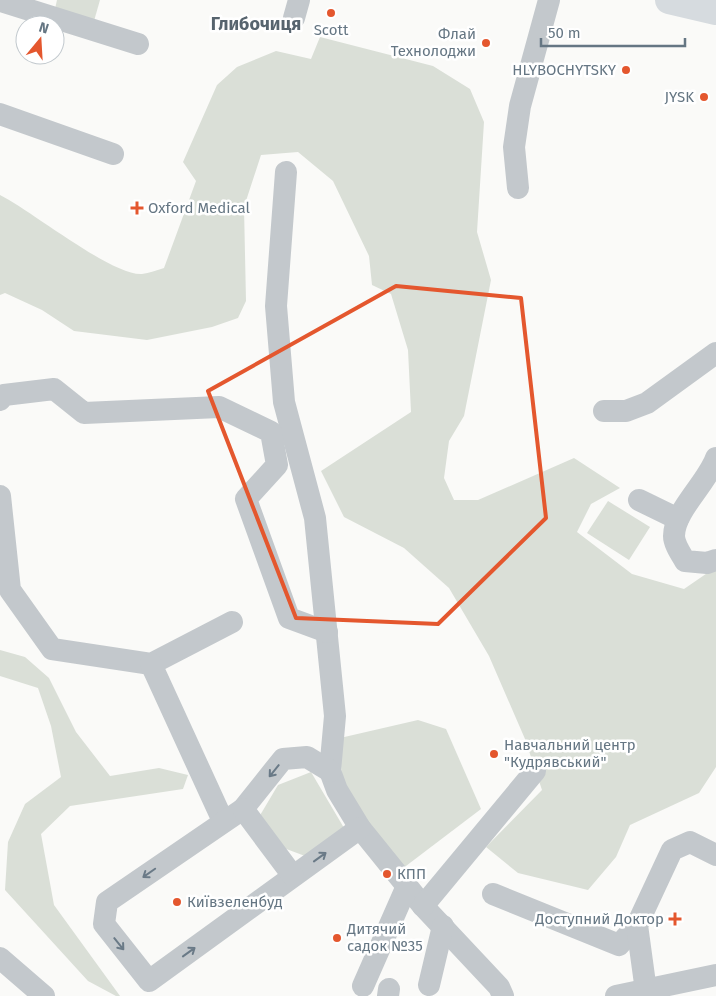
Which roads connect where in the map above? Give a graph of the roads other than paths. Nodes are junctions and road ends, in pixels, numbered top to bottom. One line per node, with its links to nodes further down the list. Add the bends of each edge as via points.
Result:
1 (549, 0): 9 (street, via 520,106 514,147)
2 (669, 0): 4 (main road)
3 (1, 1): 5 (street)
4 (716, 11)
5 (138, 44)
6 (0, 114): 7 (street)
7 (113, 154)
8 (286, 172): 19 (street, via 276,306 284,392 315,518)
9 (518, 188)
10 (716, 353): 12 (street, via 647,403 626,412)
11 (0, 400): 19 (street, via 4,395 54,389 84,413 219,407 271,432 277,465 246,499 289,618)
12 (604, 411)
13 (716, 458): 16 (street, via 711,472)
14 (0, 496): 20 (street, via 10,590 52,649)
15 (639, 500): 16 (street)
16 (677, 520): 17 (street, via 674,538 684,561 707,563)
17 (716, 560)
18 (232, 622): 20 (street)
19 (327, 632): 21 (street, via 335,716)
20 (150, 664): 24 (street)
21 (330, 771): 23 (street, one-way to 23, via 307,757 283,759); 25 (street, via 337,790)
22 (535, 771): 30 (street)
23 (243, 810): 24 (street); 27 (street)
24 (223, 822): 27 (street, one-way to 27, via 107,902 104,924 149,981)
25 (360, 828): 27 (street, one-way to 25); 28 (street)
26 (716, 855): 31 (street, via 690,842 672,850)
27 (293, 876)
28 (407, 886): 30 (street); 36 (street)
29 (493, 894): 31 (street, via 619,945)
30 (423, 906): 32 (street)
31 (637, 925): 37 (street)
32 (443, 926): 35 (street); 39 (street, via 499,987)
33 (0, 958): 38 (street)
34 (716, 975): 37 (street)
35 (429, 985)
36 (363, 986)
37 (646, 991): 40 (street)
38 (44, 996)
39 (503, 996)
40 (616, 996)

